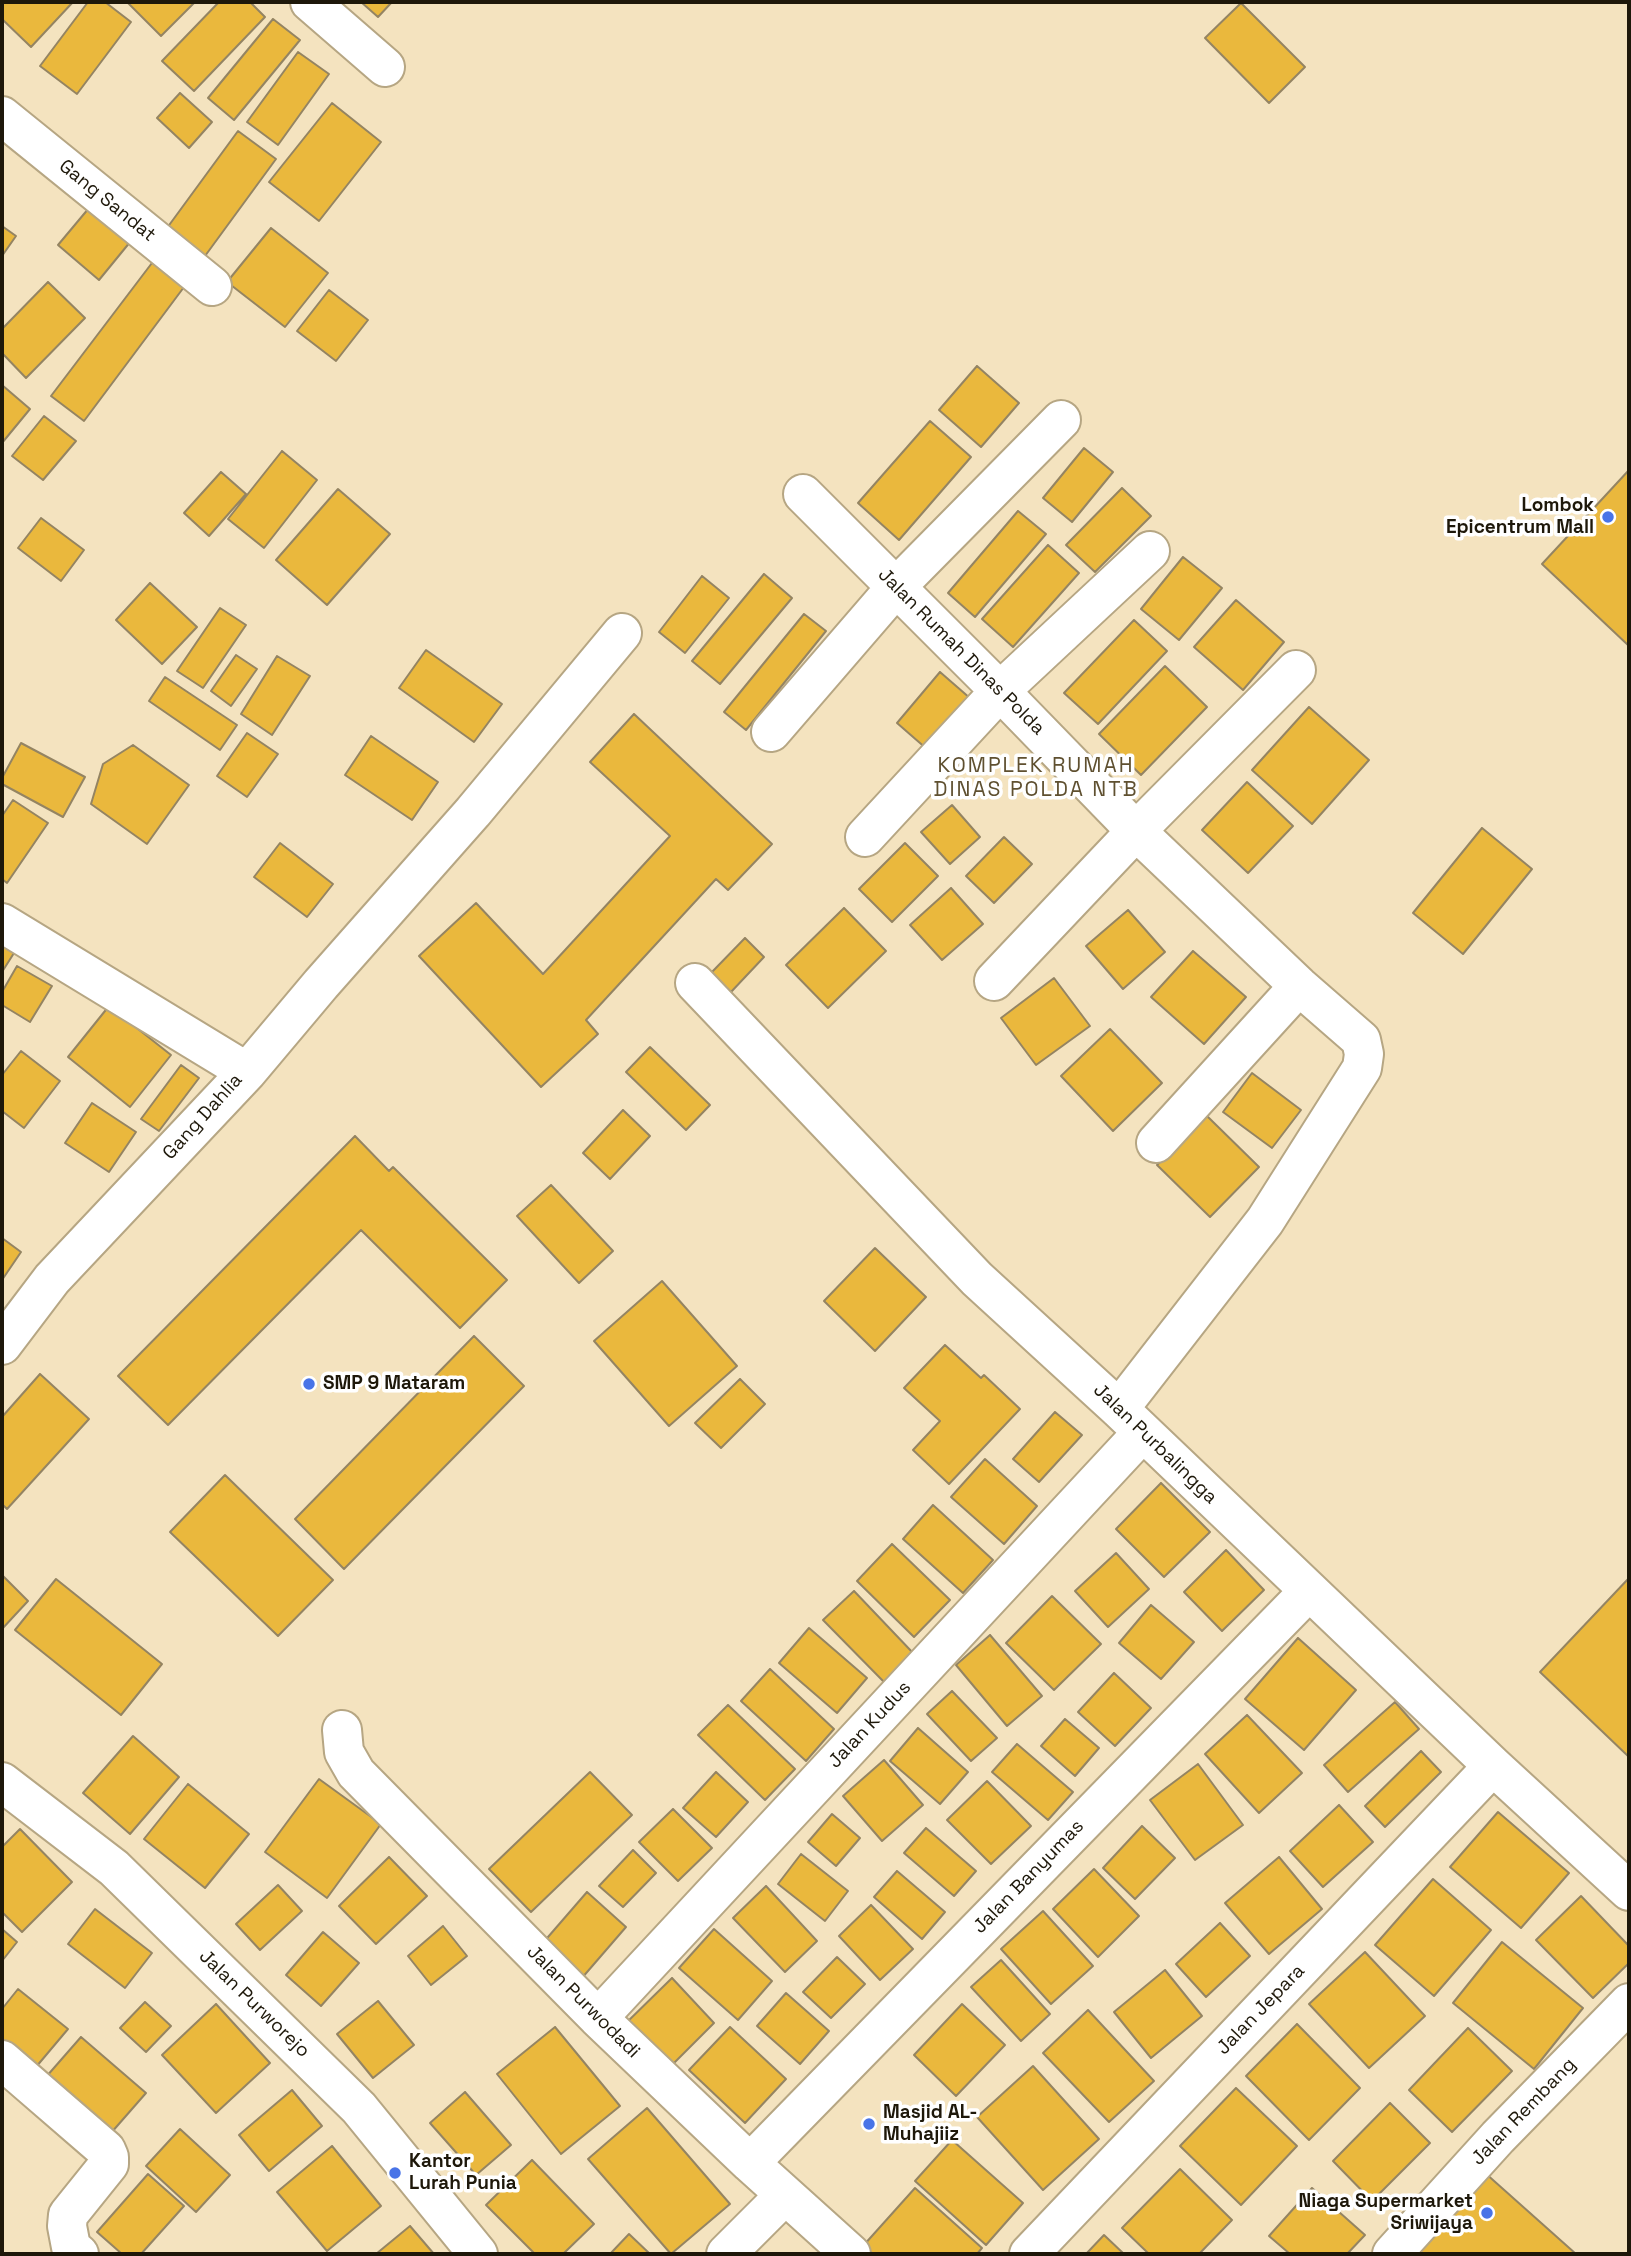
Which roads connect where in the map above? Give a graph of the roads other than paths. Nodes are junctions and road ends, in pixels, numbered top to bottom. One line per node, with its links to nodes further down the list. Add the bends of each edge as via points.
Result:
1 (310, 2): 2 (street)
2 (385, 67)
3 (2, 116): 4 (street, Gang Sandat)
4 (212, 286)
5 (1060, 420): 8 (street)
6 (803, 494): 8 (street, Jalan Rumah Dinas Polda)
7 (1150, 551): 11 (street)
8 (897, 586): 11 (street, Jalan Rumah Dinas Polda); 12 (street)
9 (622, 633): 19 (street)
10 (1296, 670): 13 (street)
11 (1000, 691): 13 (street, Jalan Rumah Dinas Polda); 14 (street)
12 (771, 732)
13 (1136, 831): 16 (street); 18 (street, Jalan Rumah Dinas Polda)
14 (865, 837)
15 (2, 923): 19 (street, Gang Dahlia)
16 (994, 981)
17 (695, 983): 22 (street, Jalan Purbalingga, via 977,1279)
18 (1299, 986): 20 (street); 22 (street, Jalan Kudus, via 1361,1040 1362,1068)
19 (247, 1072): 21 (street, Gang Dahlia, via 52,1279)
20 (1156, 1143)
21 (2, 1345)
22 (1131, 1421): 23 (street, Jalan Purbalingga); 29 (street, Jalan Kudus)
23 (1309, 1591): 25 (street, Jalan Purbalingga); 31 (street, Jalan Banyumas)
24 (342, 1730): 29 (street, Jalan Purwodadi, via 344,1752 356,1773)
25 (1493, 1766): 27 (street, Jalan Purbalingga); 37 (street, Jalan Jepara)
26 (2, 1782): 34 (street, Jalan Purworejo, via 114,1868 359,2108)
27 (1629, 1891)
28 (1629, 2003): 38 (street, Jalan Rembang)
29 (598, 2018): 31 (street, Jalan Purwodadi)
30 (2, 2060): 33 (street, via 109,2157 109,2164 68,2215 71,2247)
31 (750, 2163): 32 (street, Jalan Purwodadi)
32 (785, 2195): 35 (street); 36 (street, Jalan Purwodadi)
33 (79, 2254)
34 (478, 2254)
35 (726, 2254)
36 (851, 2254)
37 (1029, 2254)
38 (1392, 2254)

